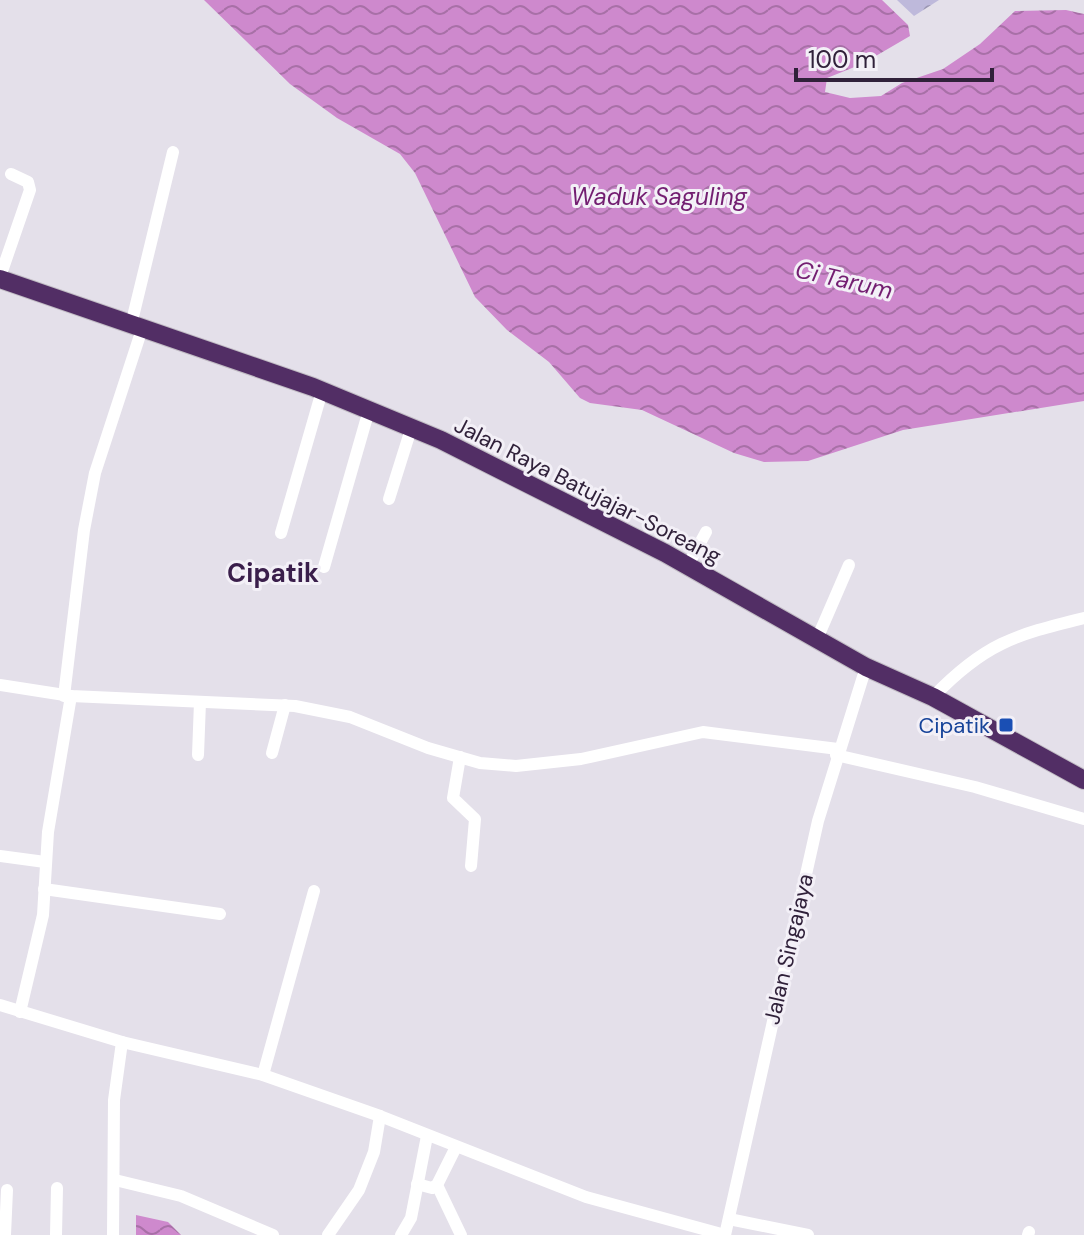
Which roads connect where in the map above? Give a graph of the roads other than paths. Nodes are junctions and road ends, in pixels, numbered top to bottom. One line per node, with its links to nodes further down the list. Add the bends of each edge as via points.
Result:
1 (173, 152): 4 (street)
2 (11, 174): 3 (street, via 28,182 30,190)
3 (0, 278): 4 (highway, Jalan Raya Batujajar-Soreang)
4 (136, 327): 5 (highway, Jalan Raya Batujajar-Soreang); 18 (street, via 84,530)
5 (322, 391): 6 (highway, Jalan Raya Batujajar-Soreang); 10 (street)
6 (369, 410): 7 (highway, Jalan Raya Batujajar-Soreang); 12 (street)
7 (411, 429): 8 (street); 13 (highway, Jalan Raya Batujajar-Soreang, via 496,466)
8 (389, 499)
9 (706, 532): 13 (street)
10 (281, 533)
11 (849, 565): 15 (street)
12 (324, 567)
13 (687, 567): 15 (highway, Jalan Raya Batujajar-Soreang)
14 (1084, 618): 19 (street, via 1033,629 988,648)
15 (817, 639): 16 (highway, Jalan Raya Batujajar-Soreang)
16 (866, 667): 19 (highway, Jalan Raya Batujajar-Soreang); 22 (street, Jalan Singajaya)
17 (0, 685): 18 (street)
18 (67, 696): 20 (street); 29 (street)
19 (933, 697): 26 (highway, Jalan Raya Batujajar-Soreang)
20 (200, 702): 21 (street); 24 (street)
21 (285, 705): 23 (street); 25 (street, via 350,717)
22 (837, 752): 25 (street, via 711,732 535,766); 27 (street); 46 (street, Jalan Singajaya)
23 (272, 753)
24 (198, 755)
25 (459, 764): 30 (street, via 453,798 475,819)
26 (1084, 780)
27 (1084, 819)
28 (0, 856): 29 (street)
29 (45, 862): 31 (street)
30 (471, 866)
31 (44, 889): 33 (street); 35 (street)
32 (314, 891): 37 (street)
33 (220, 914)
34 (0, 1005): 35 (street)
35 (20, 1012): 36 (street)
36 (122, 1042): 37 (street); 41 (street, via 114,1100)
37 (263, 1075): 38 (street)
38 (380, 1116): 39 (street); 51 (street, via 374,1152 359,1190)
39 (427, 1136): 40 (street); 42 (street)
40 (456, 1147): 43 (street); 54 (street, via 623,1210)
41 (115, 1180): 49 (street); 50 (street, via 181,1196)
42 (417, 1184): 43 (street); 52 (street, via 411,1218)
43 (437, 1185): 53 (street)
44 (57, 1188): 48 (street)
45 (7, 1190): 47 (street)
46 (729, 1219): 54 (street, Jalan Singajaya); 55 (street)
47 (5, 1235)
48 (56, 1235)
49 (113, 1235)
50 (273, 1235)
51 (328, 1235)
52 (401, 1235)
53 (461, 1235)
54 (725, 1235)
55 (808, 1235)

